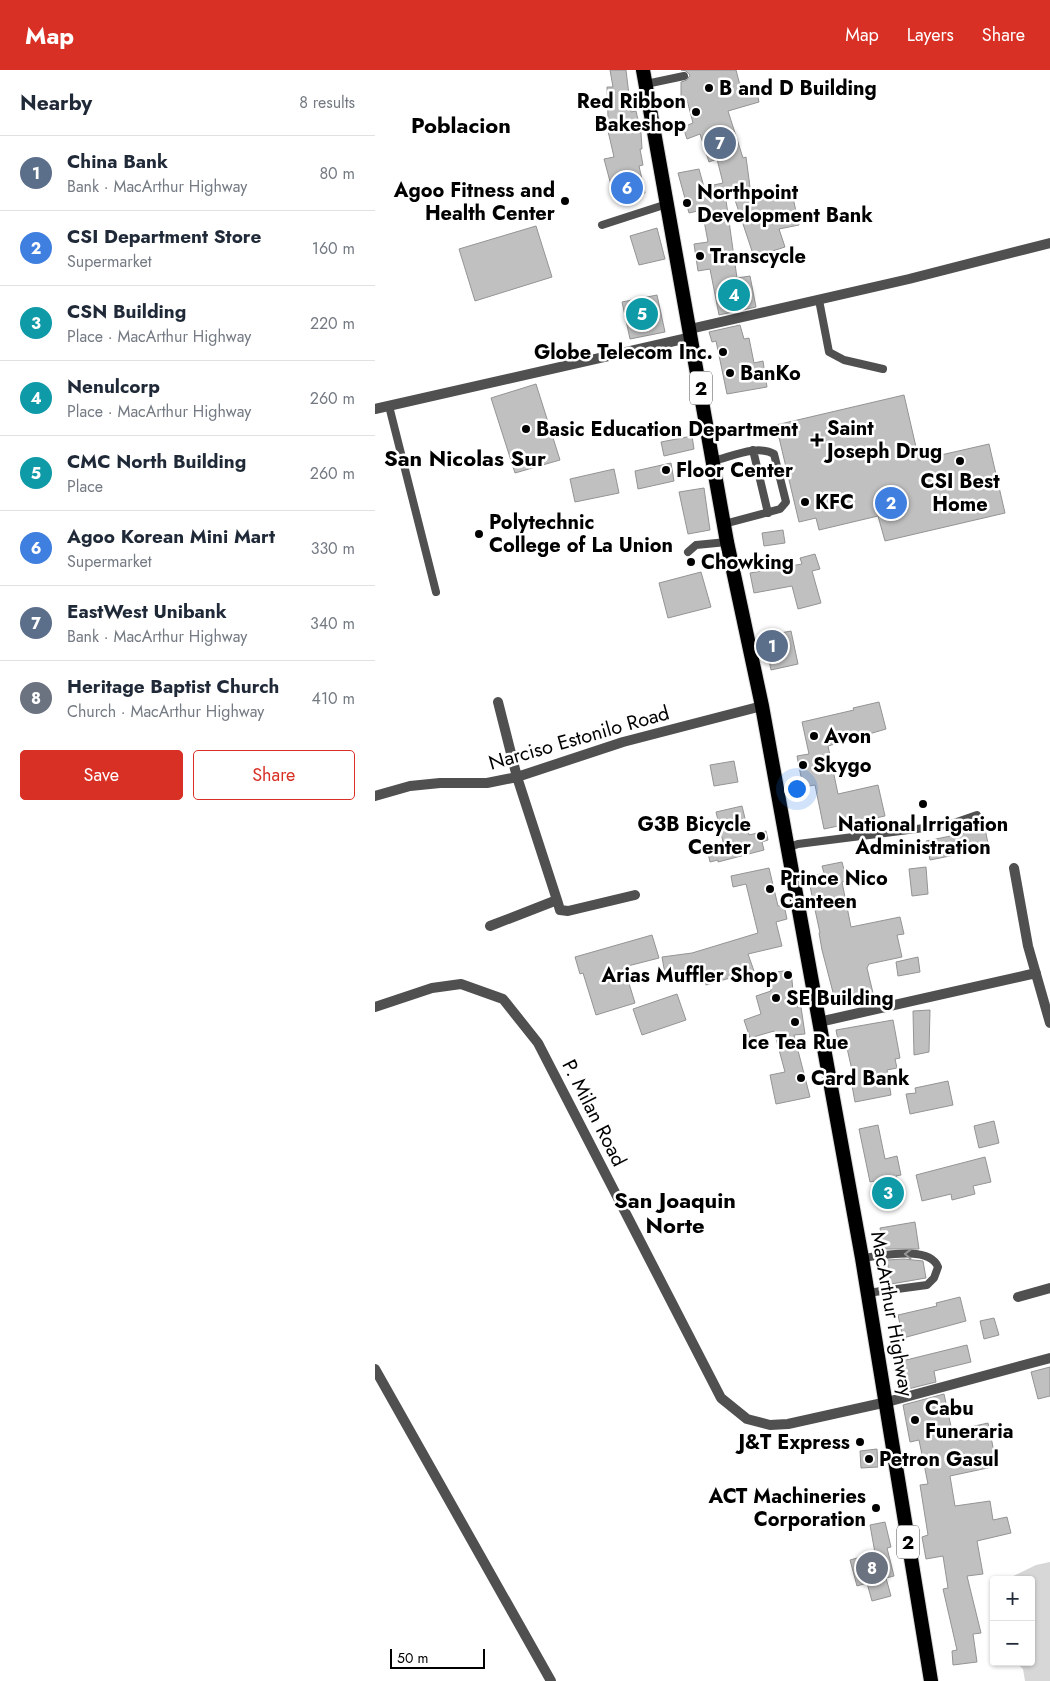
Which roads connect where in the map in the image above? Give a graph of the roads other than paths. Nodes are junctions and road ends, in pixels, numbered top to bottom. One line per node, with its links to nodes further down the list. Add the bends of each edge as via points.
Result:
1 (643, 70): 3 (highway, MacArthur Highway / 2)
2 (684, 76): 3 (lane)
3 (646, 84): 4 (highway, MacArthur Highway / 2)
4 (667, 204): 5 (lane); 8 (highway, MacArthur Highway / 2)
5 (602, 226)
6 (1050, 242): 7 (street, via 909,280)
7 (819, 300): 8 (street); 9 (lane, via 829,352 845,360)
8 (691, 333): 10 (street); 13 (highway, MacArthur Highway / 2)
9 (883, 370)
10 (389, 406): 11 (street); 18 (lane)
11 (375, 409)
12 (753, 450): 13 (lane); 14 (lane); 14 (lane, via 774,454 786,502 780,510)
13 (713, 461): 15 (highway, MacArthur Highway / 2)
14 (768, 513): 15 (lane)
15 (724, 524): 16 (highway, MacArthur Highway / 2)
16 (727, 542): 17 (lane, via 696,545); 20 (highway, MacArthur Highway / 2)
17 (688, 552)
18 (436, 592)
19 (498, 702): 21 (street)
20 (762, 706): 21 (street, Narciso Estonilo Road, via 623,742); 24 (highway, MacArthur Highway / 2)
21 (517, 777): 22 (street, Narciso Estonilo Road, via 487,783 440,782 409,786); 27 (street)
22 (375, 796)
23 (977, 816): 24 (lane, via 948,825)
24 (787, 848): 31 (highway, MacArthur Highway / 2)
25 (1014, 868): 29 (street, via 1027,946)
26 (635, 894): 27 (street, via 568,911 560,910)
27 (557, 900): 28 (street)
28 (490, 926)
29 (1036, 973): 31 (street); 32 (street)
30 (375, 1007): 39 (street, P. Milan Road, via 432,988 461,984 503,999 538,1043 721,1398 747,1419 770,1426 788,1424)
31 (819, 1022): 33 (highway, MacArthur Highway / 2)
32 (1050, 1023)
33 (862, 1258): 35 (highway, MacArthur Highway / 2); 35 (lane, one-way to 33, via 927,1286 938,1267 935,1260 913,1253)
34 (1050, 1288): 36 (street)
35 (867, 1293): 39 (highway, MacArthur Highway / 2)
36 (1017, 1298)
37 (1050, 1358): 39 (street, P. Milan Road)
38 (375, 1369): 40 (street)
39 (887, 1402): 41 (highway, MacArthur Highway / 2)
40 (551, 1681)
41 (931, 1681)

